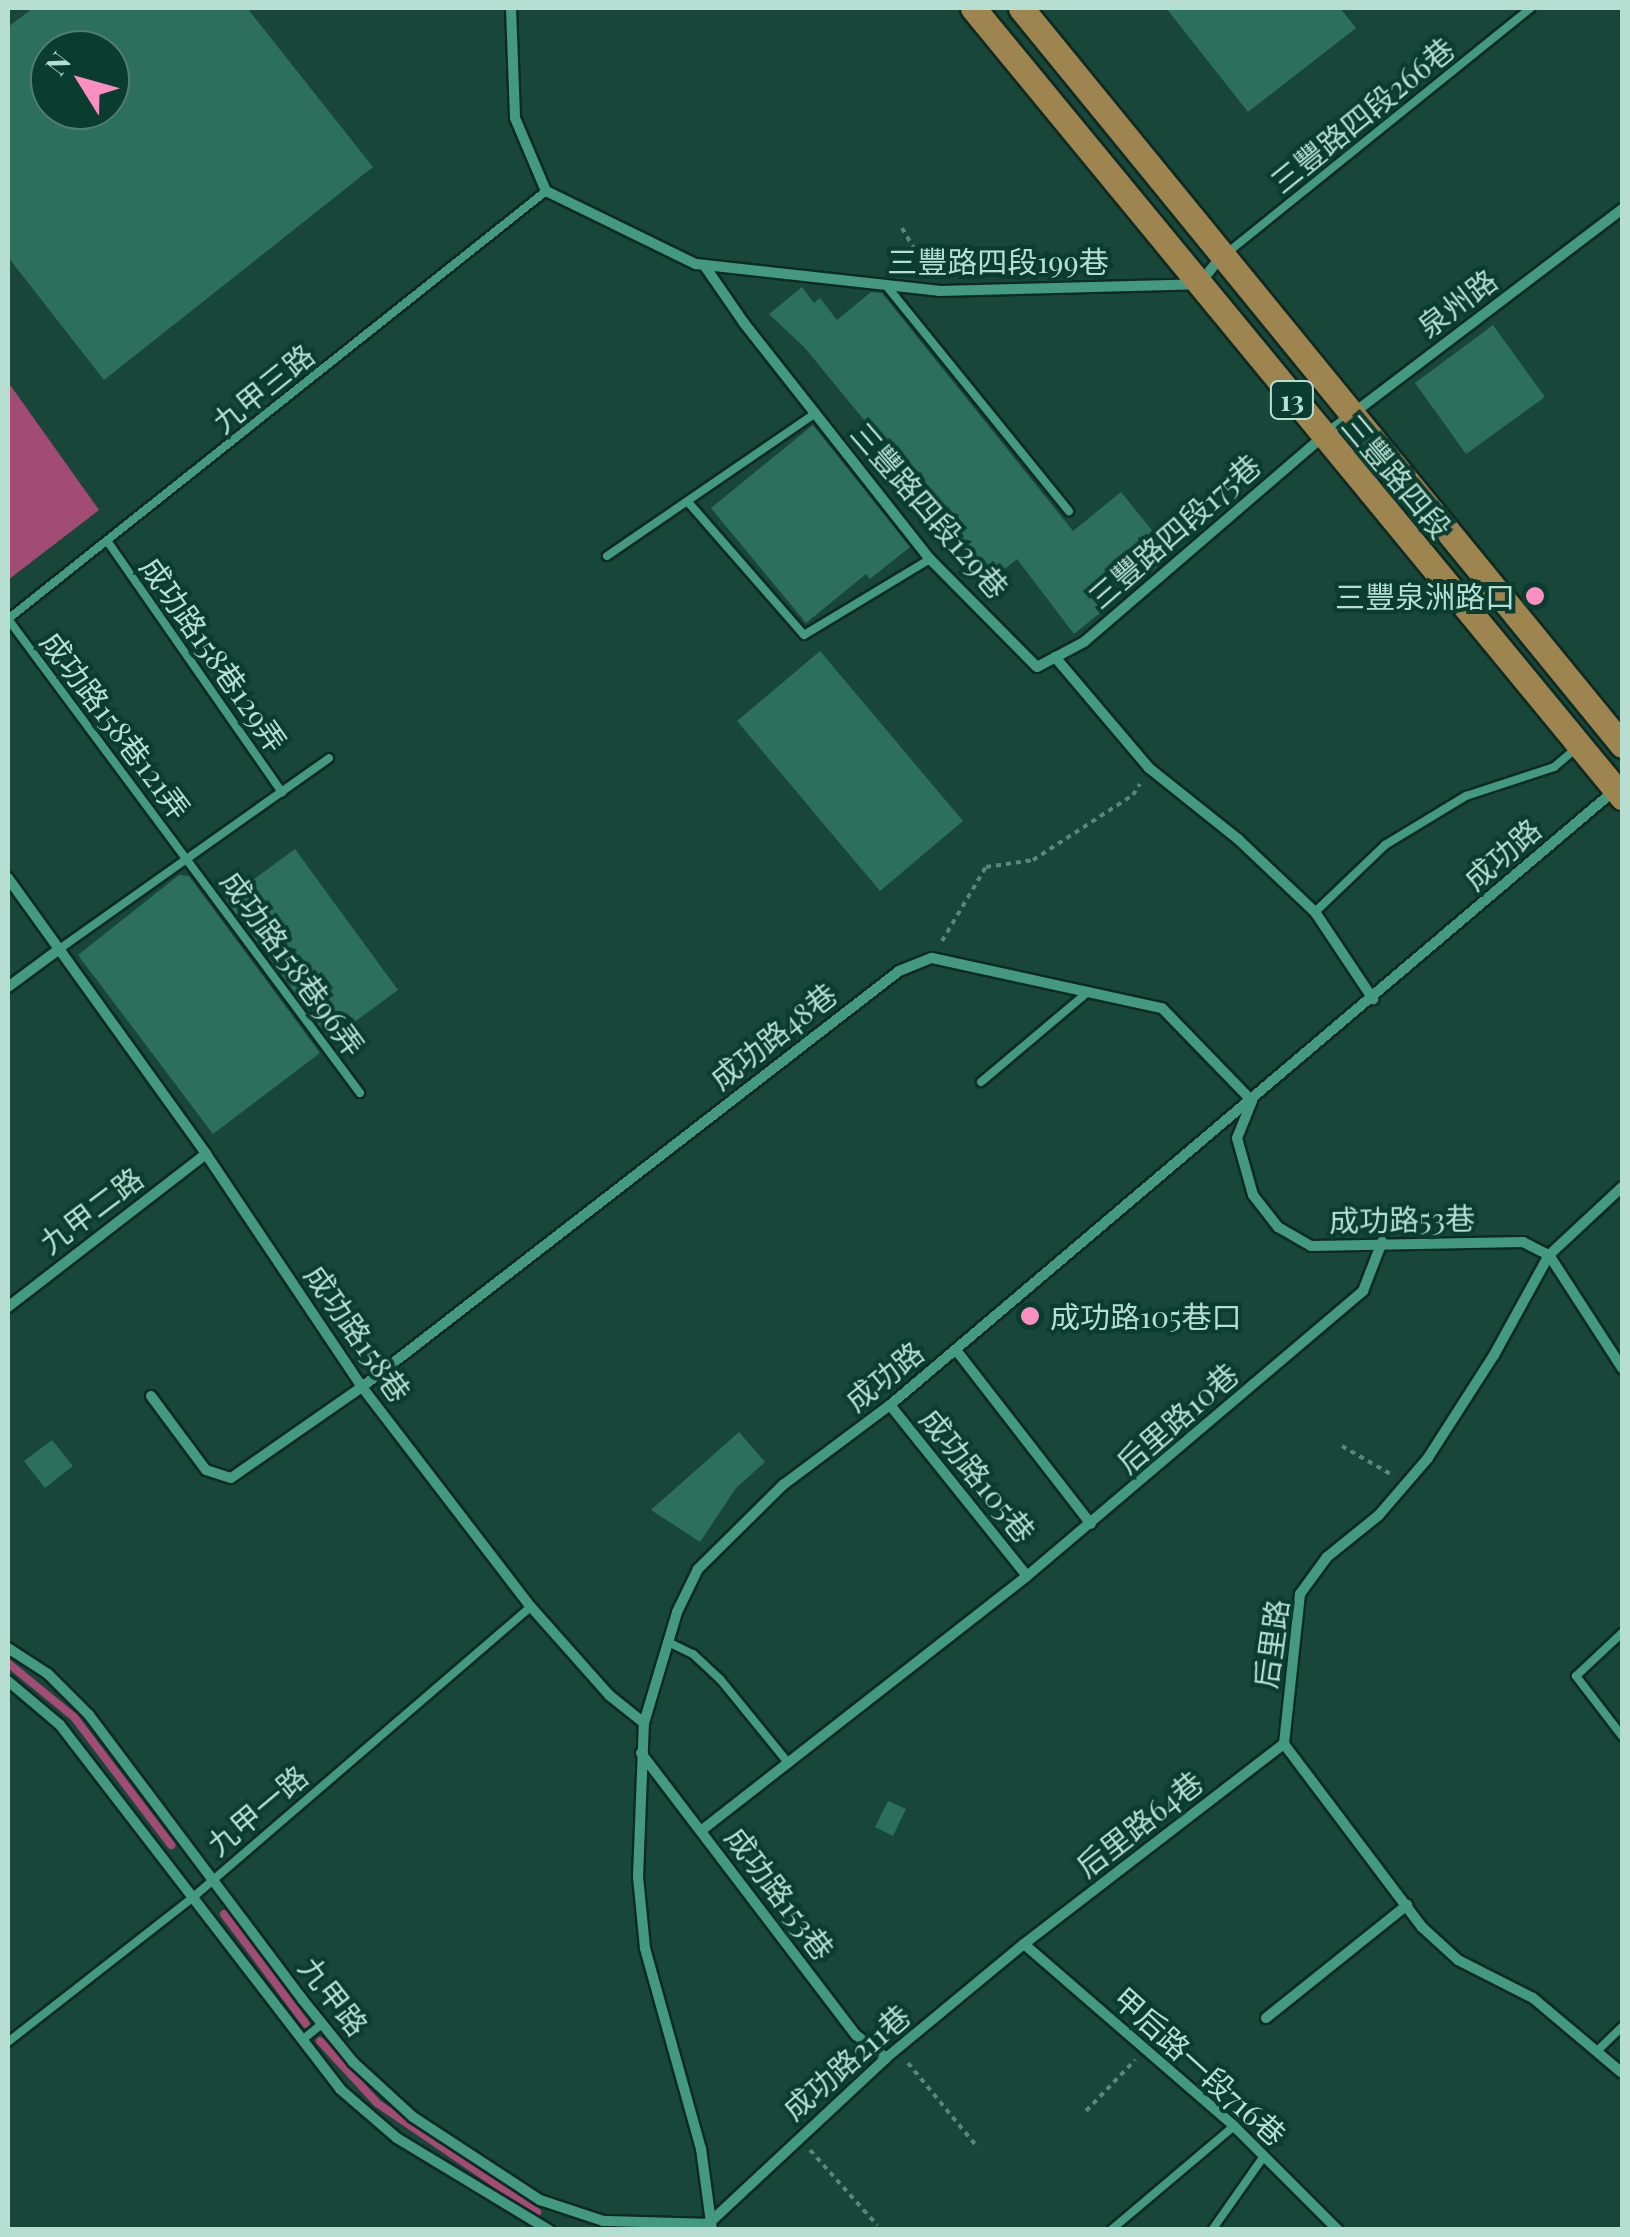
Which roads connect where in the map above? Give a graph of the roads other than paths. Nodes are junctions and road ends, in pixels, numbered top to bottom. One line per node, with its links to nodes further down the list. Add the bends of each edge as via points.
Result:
1 (512, 8): 5 (street, via 515,118)
2 (973, 8): 9 (main road, 三豐路四段 / 13)
3 (1021, 8): 7 (main road, 三豐路四段 / 13)
4 (1530, 8): 7 (lane, 三豐路四段266巷)
5 (546, 191): 8 (street); 16 (lane, 九甲三路)
6 (1622, 209): 12 (street, 泉州路)
7 (1221, 257): 9 (street); 12 (main road, 三豐路四段 / 13)
8 (704, 265): 10 (street, 三豐路四段199巷); 11 (street, 三豐路四段129巷)
9 (1199, 284): 10 (street, 三豐路四段199巷); 13 (main road, 三豐路四段 / 13)
10 (889, 289): 15 (lane)
11 (816, 413): 14 (lane); 18 (street, 三豐路四段129巷)
12 (1350, 414): 13 (street, 泉州路); 21 (main road, 三豐路四段 / 13)
13 (1322, 437): 20 (street, 三豐路四段175巷, via 1084,642); 22 (main road, 三豐路四段 / 13)
14 (688, 502): 17 (lane); 18 (lane, via 804,635)
15 (1068, 511)
16 (108, 542): 19 (lane, 九甲三路); 25 (lane, 成功路158巷129弄)
17 (608, 556)
18 (930, 558): 20 (street, 三豐路四段129巷, via 1037,667)
19 (8, 619): 26 (lane, 成功路158巷121弄)
20 (1055, 657): 28 (street, via 1149,768 1238,839)
21 (1622, 745)
22 (1580, 746): 24 (main road, 三豐路四段 / 13); 28 (lane, via 1554,768 1466,796 1385,846)
23 (330, 758): 25 (lane)
24 (1620, 790): 32 (street, 成功路)
25 (282, 792): 26 (lane)
26 (190, 858): 29 (lane); 34 (lane, 成功路158巷96弄)
27 (8, 878): 29 (street, 成功路158巷)
28 (1314, 912): 32 (street)
29 (58, 950): 30 (street); 36 (street, 成功路158巷)
30 (8, 987)
31 (1088, 992): 33 (lane); 35 (street, via 1162,1008); 43 (street, 成功路48巷, via 932,958 899,971)
32 (1373, 999): 35 (street, 成功路)
33 (981, 1082)
34 (360, 1093)
35 (1252, 1101): 38 (street, 成功路53巷, via 1237,1138 1253,1195 1278,1227 1311,1246); 41 (street, 成功路)
36 (206, 1154): 40 (street, 九甲二路); 43 (street, 成功路158巷)
37 (1622, 1188): 39 (street, 后里路)
38 (1382, 1242): 39 (street, 成功路53巷, via 1523,1242); 46 (street, 后里路10巷, via 1363,1291)
39 (1550, 1254): 42 (street); 55 (street, 后里路, via 1428,1458 1379,1515 1327,1557 1300,1594)
40 (8, 1307)
41 (956, 1350): 45 (street, 成功路); 46 (street)
42 (1622, 1368)
43 (362, 1387): 44 (street, 成功路48巷, via 232,1478 206,1470); 48 (street, 成功路158巷)
44 (151, 1396)
45 (890, 1405): 47 (street, 成功路105巷); 50 (street, 成功路, via 783,1484 698,1569)
46 (1091, 1524): 47 (street, 后里路10巷)
47 (1027, 1576): 57 (street, 后里路10巷)
48 (531, 1607): 53 (street, 成功路158巷, via 609,1695); 59 (lane, 九甲一路)
49 (1622, 1633): 54 (lane, via 1576,1676)
50 (668, 1642): 53 (street, 成功路); 57 (lane, via 720,1679)
51 (8, 1648): 59 (street, 九甲路, via 48,1674 89,1715)
52 (8, 1682): 60 (street, 九甲路, via 60,1725)
53 (644, 1723): 56 (street, 成功路)
54 (1622, 1736)
55 (1284, 1744): 61 (street); 62 (street, 后里路64巷)
56 (641, 1752): 58 (street, 成功路153巷); 73 (street, 成功路, via 638,1877 646,1948 702,2148)
57 (789, 1764): 58 (street, 后里路10巷)
58 (702, 1830): 69 (street, 成功路153巷, via 856,2035)
59 (214, 1876): 60 (lane, 九甲一路); 64 (street, 九甲路)
60 (191, 1899): 66 (street, 九甲路); 67 (lane, 九甲一路)
61 (1407, 1905): 63 (street); 68 (street, via 1458,1960 1533,1998)
62 (1024, 1944): 69 (street, 成功路211巷); 71 (street, 甲后路一段716巷)
63 (1266, 2018)
64 (322, 2024): 66 (lane); 73 (street, 九甲路, via 412,2117 540,2200 603,2221)
65 (1622, 2027): 68 (lane)
66 (302, 2040): 74 (street, 九甲路, via 340,2089 397,2138)
67 (8, 2042)
68 (1597, 2051): 70 (street)
69 (886, 2058): 73 (street, 成功路211巷)
70 (1622, 2072)
71 (1234, 2126): 72 (street, 甲后路一段716巷); 75 (lane)
72 (1264, 2156): 76 (lane); 77 (street, 甲后路一段716巷)
73 (707, 2228)
74 (548, 2230)
75 (1111, 2230)
76 (1212, 2230)
77 (1338, 2230)

